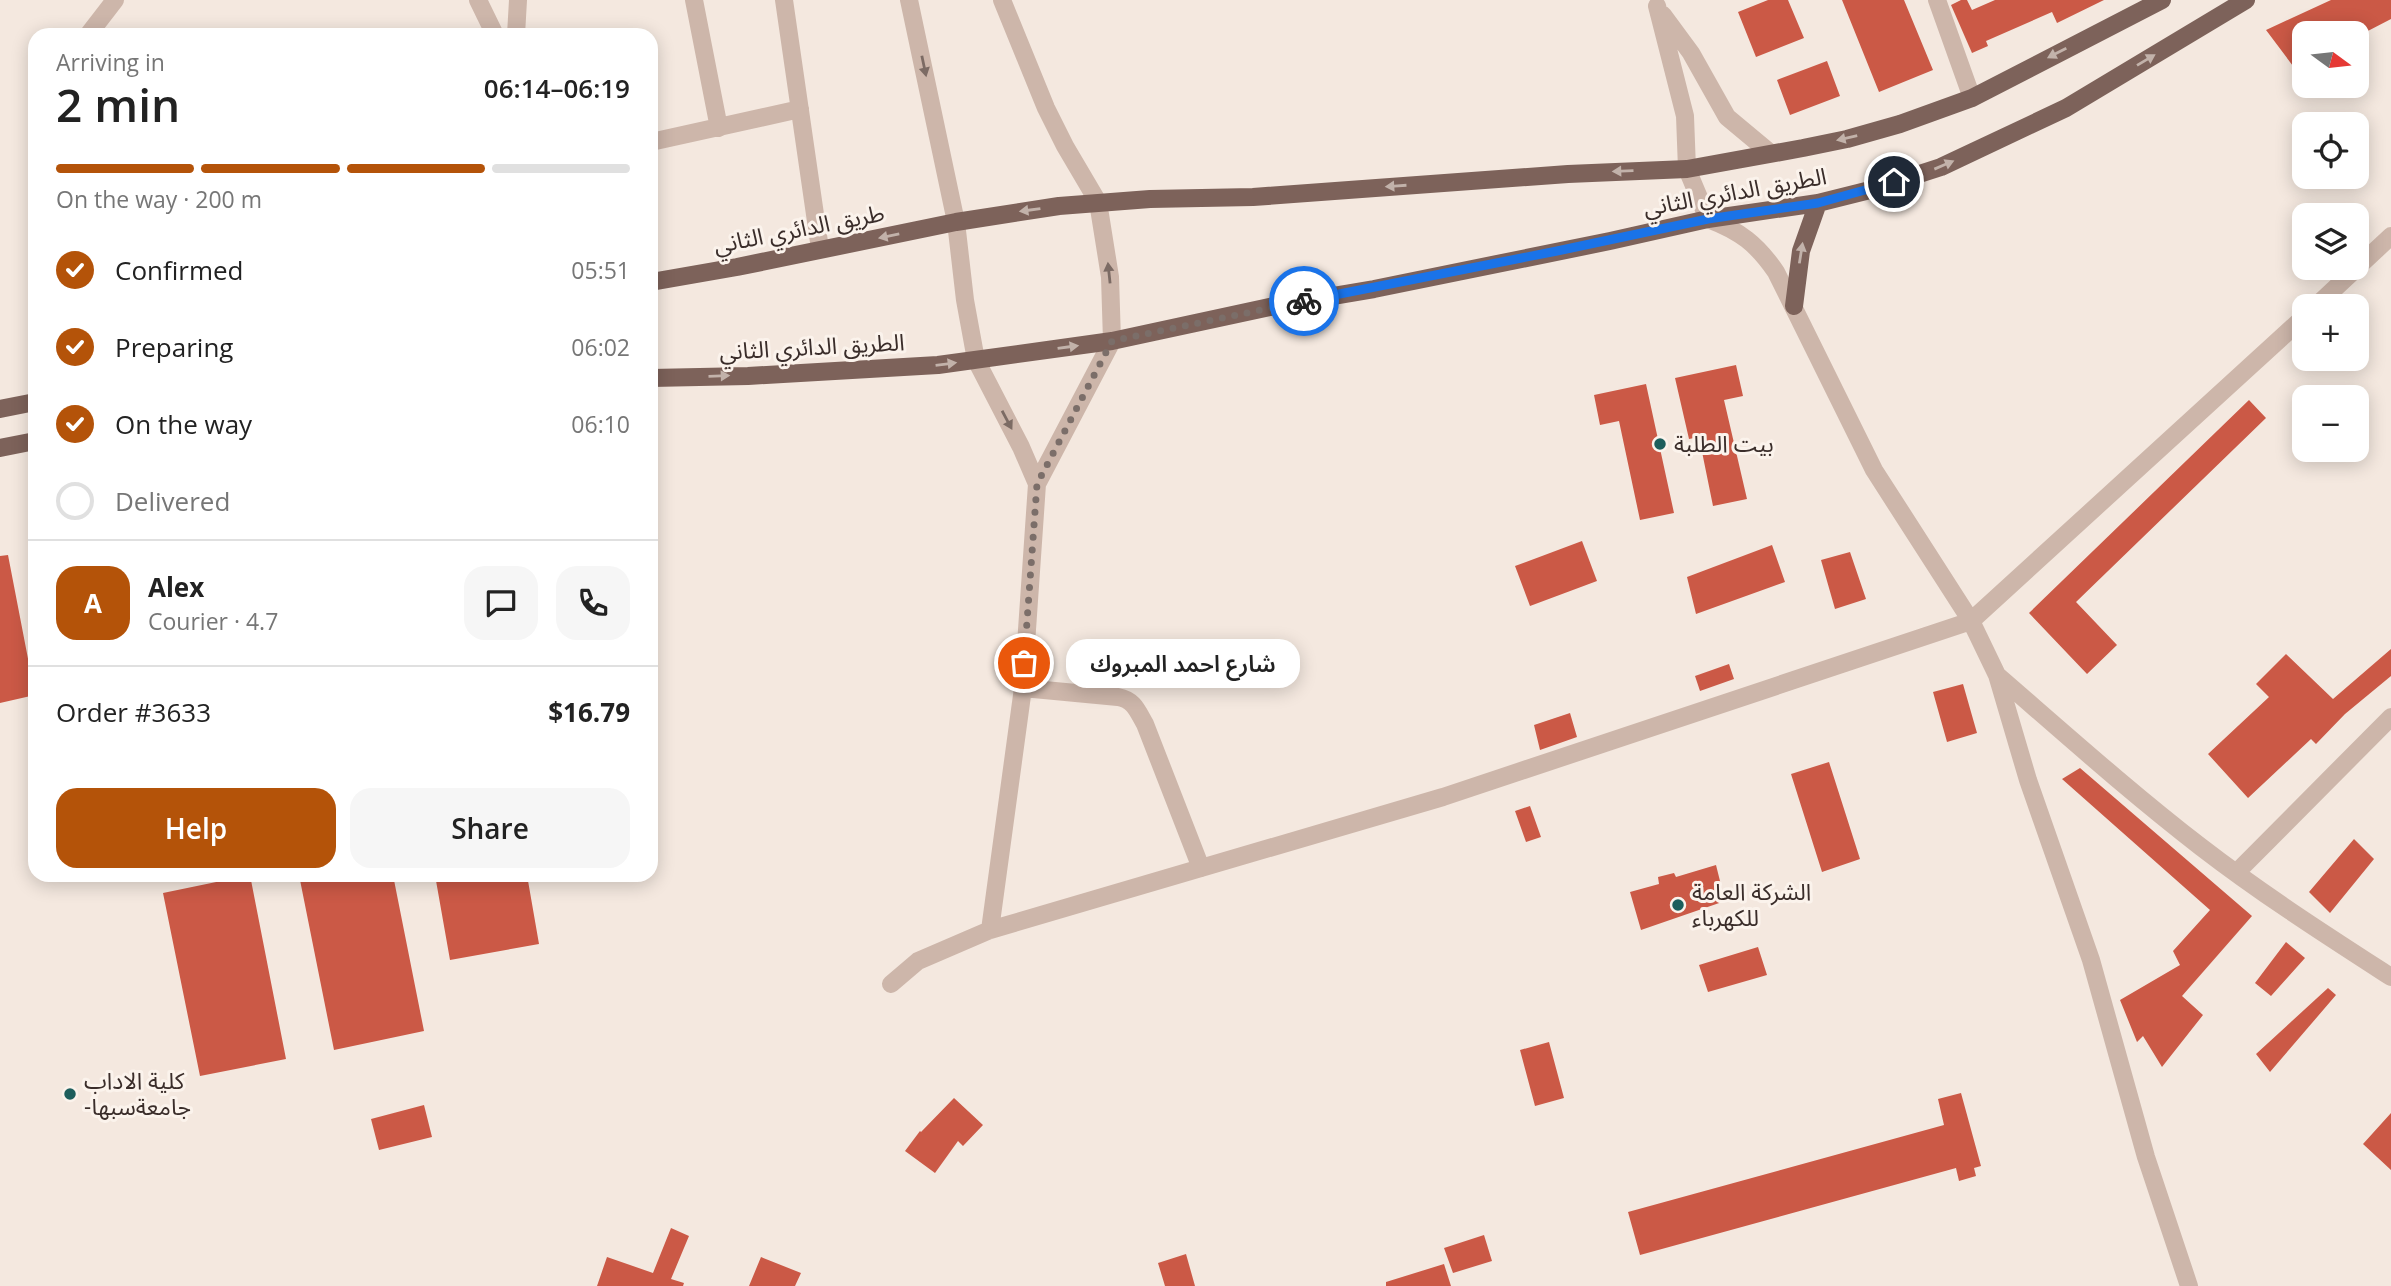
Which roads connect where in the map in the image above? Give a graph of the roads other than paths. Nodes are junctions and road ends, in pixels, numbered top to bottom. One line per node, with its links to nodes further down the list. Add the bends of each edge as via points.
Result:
1 (115, 0): 12 (street)
2 (478, 0): 13 (street)
3 (518, 0): 14 (street)
4 (694, 0): 17 (street)
5 (784, 0): 16 (street)
6 (909, 0): 24 (street, one-way to 24)
7 (1002, 0): 21 (street, via 1046,108)
8 (1937, 0): 15 (street)
9 (2246, 0): 22 (main road, الطريق الدائري الثاني, one-way to 9, via 1941,167 2066,108)
10 (2158, 1): 15 (main road, الطريق الدائري الثاني, one-way to 15)
11 (1655, 3): 19 (street, via 1691,53 1727,117); 20 (street, via 1685,116)
12 (93, 28)
13 (492, 28)
14 (516, 28)
15 (1972, 98): 19 (main road, الطريق الدائري الثاني, one-way to 19, via 1847,139)
16 (800, 109): 17 (street); 26 (street)
17 (719, 128): 18 (street)
18 (658, 141)
19 (1769, 152): 20 (main road, الطريق الدائري الثاني)
20 (1687, 169): 21 (main road, الطريق الدائري الثاني, one-way to 21, via 1554,174 1253,197); 23 (street)
21 (1098, 202): 24 (main road, الطريق الدائري الثاني, one-way to 24); 31 (street, one-way to 21, via 1110,277)
22 (1818, 203): 23 (main road, الطريق الدائري الثاني); 29 (main road, one-way to 22, via 1801,251)
23 (1708, 219): 29 (street, via 1731,228 1758,248); 31 (main road, الطريق الدائري الثاني)
24 (956, 222): 26 (main road, طريق الدائري الثاني, one-way to 26); 32 (street)
25 (2391, 236): 28 (street)
26 (820, 249): 27 (main road, طريق الدائري الثاني)
27 (658, 281)
28 (2329, 294)
29 (1794, 306): 39 (street, via 1874,470)
30 (2292, 328): 39 (street)
31 (1112, 341): 32 (main road, الطريق الدائري الثاني, one-way to 31); 38 (street)
32 (976, 359): 33 (main road, الطريق الدائري الثاني, one-way to 32, via 925,366); 38 (street, one-way to 38)
33 (658, 378)
34 (28, 404): 35 (main road)
35 (0, 410)
36 (28, 442): 37 (main road)
37 (0, 448)
38 (1037, 484): 41 (street)
39 (1971, 621): 40 (street); 43 (street, via 1443,797)
40 (1997, 675): 44 (street, via 2132,792); 48 (street, via 2091,960 2146,1157)
41 (1023, 688): 43 (street, via 1118,697 1135,705); 45 (street)
42 (2391, 717): 44 (street)
43 (1201, 868): 45 (street)
44 (2236, 873): 46 (street)
45 (990, 930): 47 (street, via 918,961)
46 (2391, 976)
47 (891, 985)
48 (2189, 1286)

